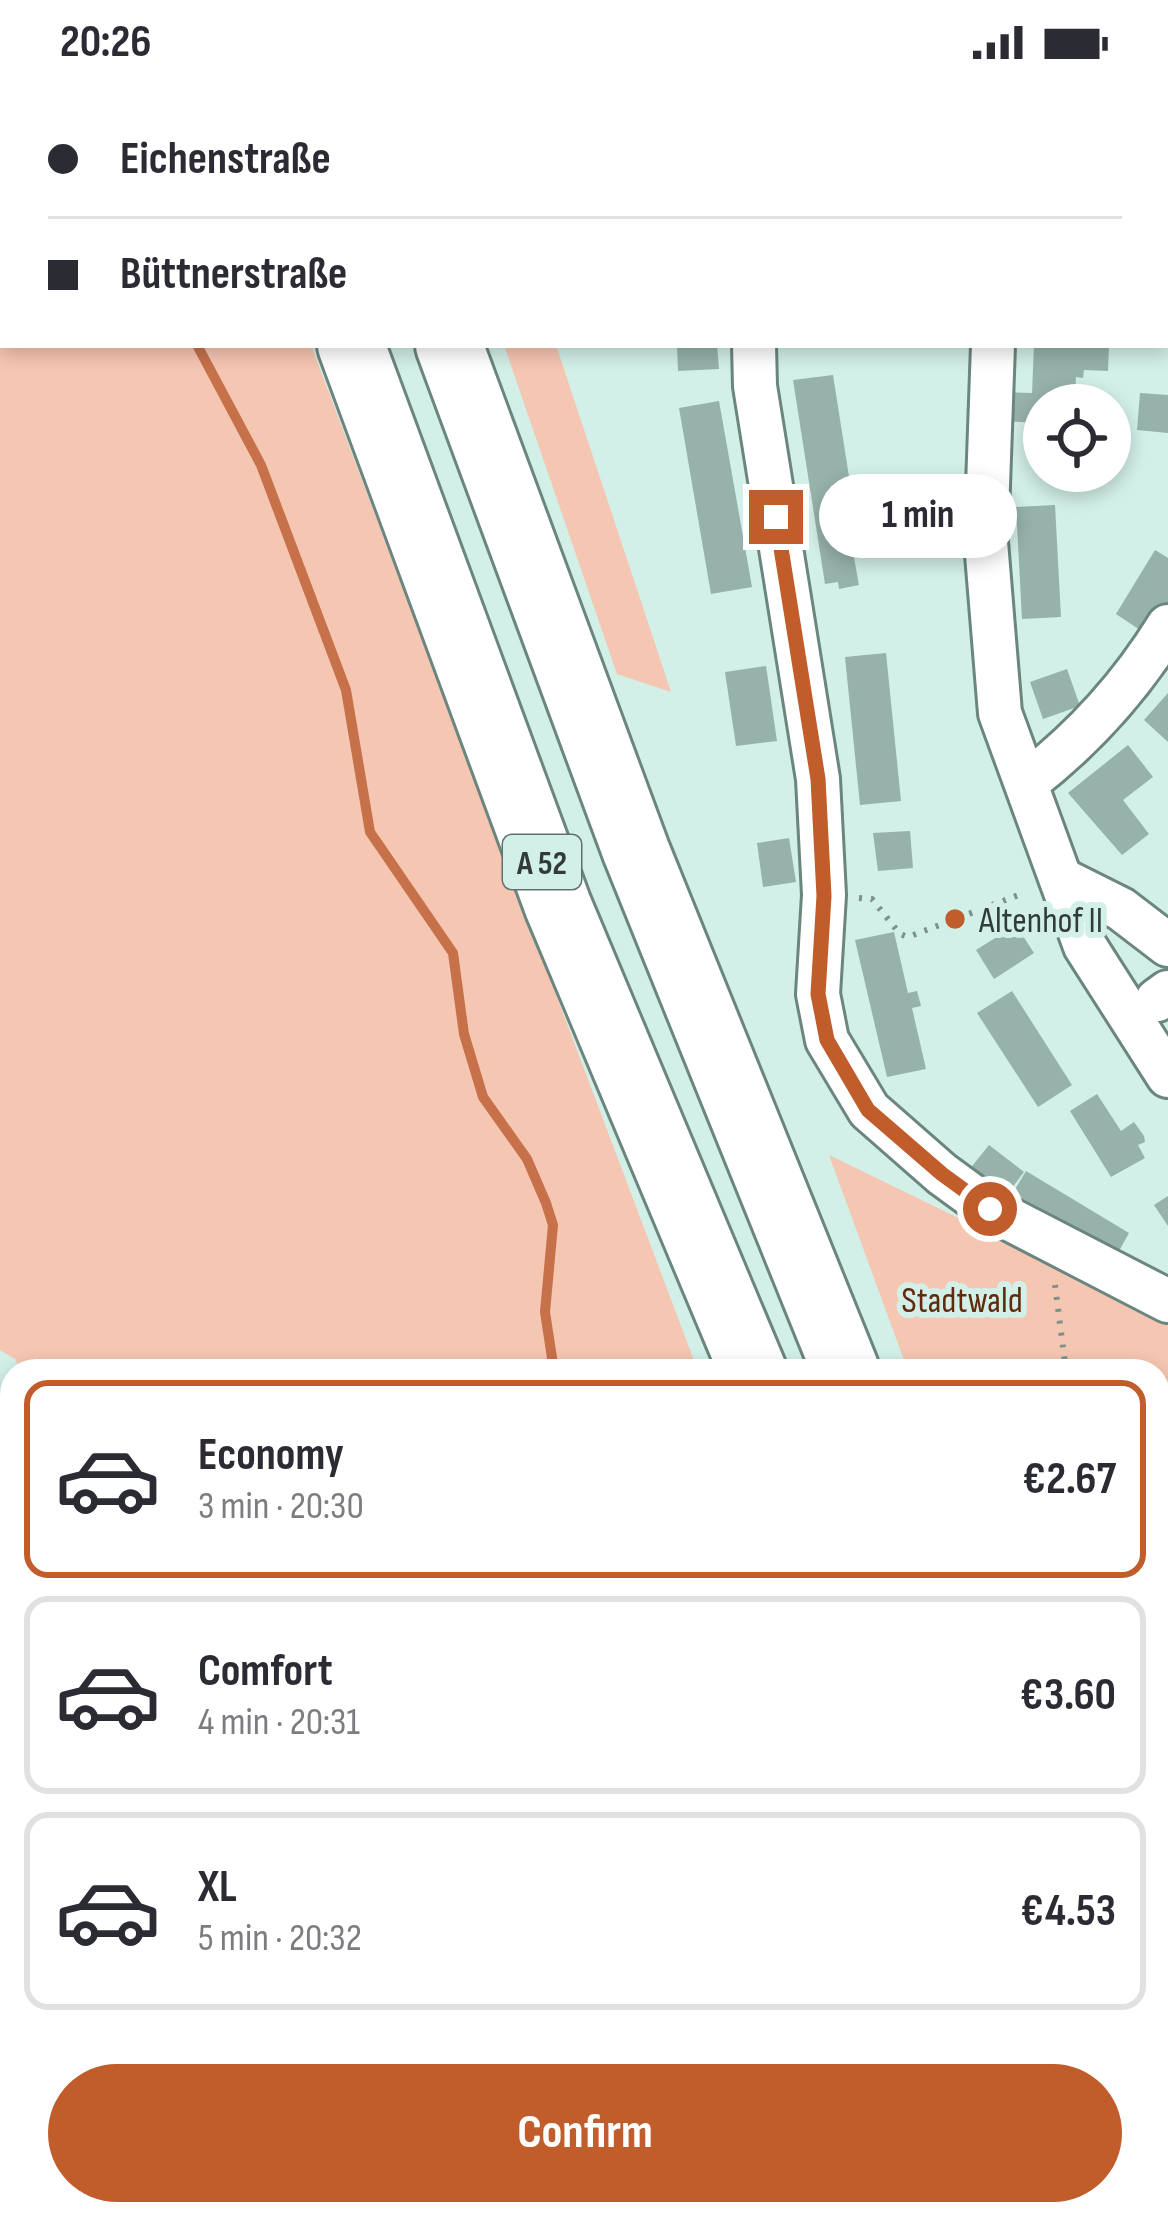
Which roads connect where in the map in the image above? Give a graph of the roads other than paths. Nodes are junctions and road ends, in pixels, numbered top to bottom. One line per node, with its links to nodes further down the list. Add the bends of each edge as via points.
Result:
1 (352, 348): 11 (highway, A 52, via 558,906)
2 (450, 348): 12 (highway, A 52, via 636,851)
3 (754, 348): 10 (street, via 818,779 818,994 827,1040 868,1110 942,1174 990,1209)
4 (993, 348): 6 (street, via 986,542 1000,713)
5 (1168, 626): 6 (street, via 1110,705)
6 (1027, 783): 7 (street)
7 (1061, 879): 8 (street); 9 (street, via 1085,946)
8 (1168, 945)
9 (1168, 1076)
10 (1168, 1301)
11 (748, 1359)
12 (840, 1359)

